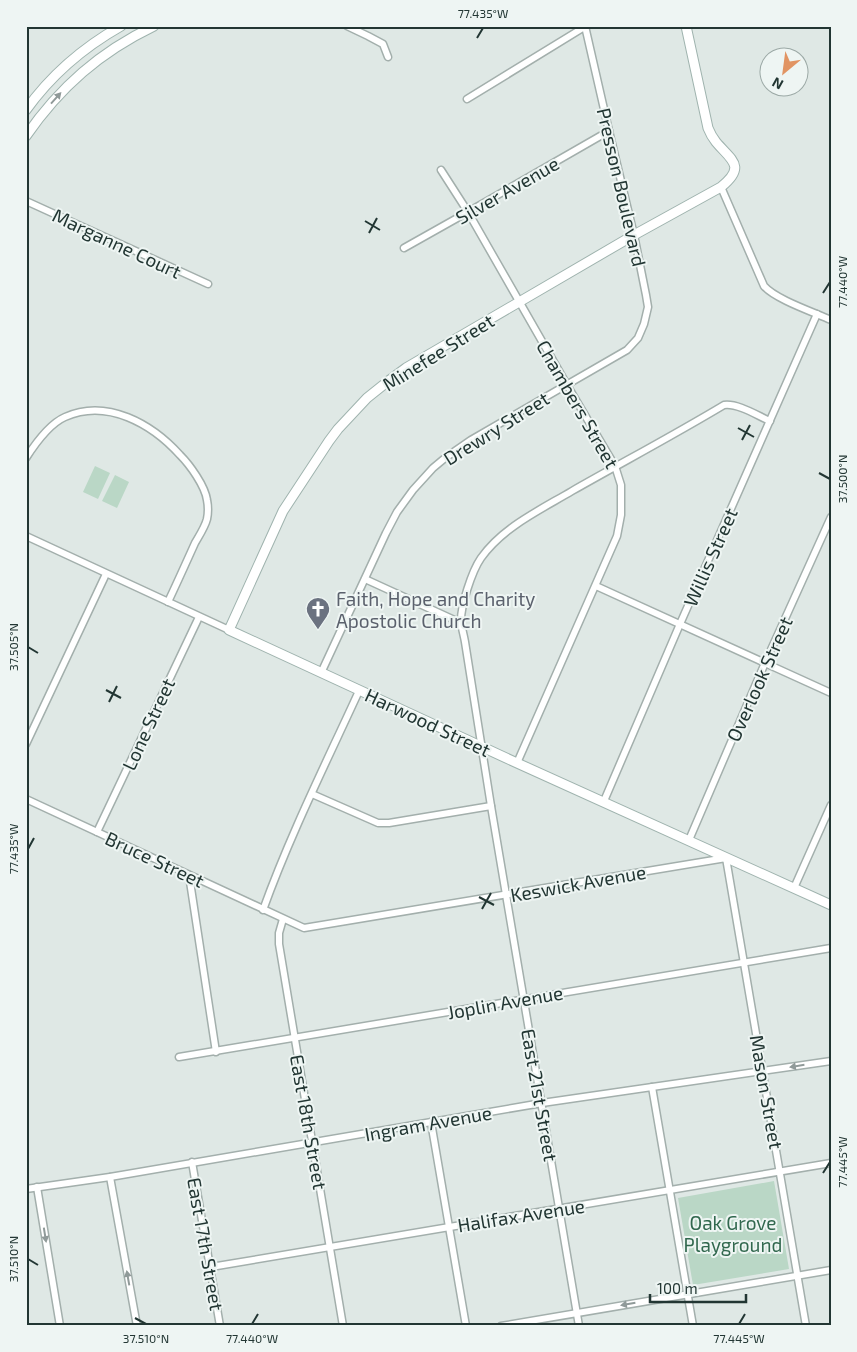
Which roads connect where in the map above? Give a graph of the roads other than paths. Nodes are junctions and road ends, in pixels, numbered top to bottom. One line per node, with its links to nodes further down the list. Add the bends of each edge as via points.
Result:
1 (121, 26): 8 (street, via 74,59)
2 (154, 26): 10 (street, one-way to 2, via 76,78 112,49)
3 (347, 26): 6 (street, via 383,44)
4 (586, 26): 7 (street); 9 (street, Presson Boulevard)
5 (686, 26): 12 (street, via 708,128 734,165 733,174)
6 (388, 57)
7 (467, 98)
8 (26, 110)
9 (609, 132): 14 (street, Silver Avenue); 15 (street, Presson Boulevard)
10 (26, 136)
11 (441, 170): 14 (street, Chambers Street)
12 (721, 187): 15 (street, Minefee Street); 19 (street, via 764,286 773,294)
13 (26, 201): 17 (street, Marganne Court)
14 (468, 212): 16 (street, Silver Avenue); 18 (street, Chambers Street)
15 (634, 235): 18 (street, Minefee Street); 21 (street, Presson Boulevard, via 648,307 644,324)
16 (404, 248)
17 (208, 284)
18 (520, 302): 22 (street, Chambers Street); 35 (street, Minefee Street, via 395,375 338,429 283,511)
19 (817, 314): 20 (street); 23 (street, Willis Street)
20 (831, 320)
21 (632, 345): 22 (street, Drewry Street)
22 (567, 385): 25 (street, Chambers Street); 29 (street, Drewry Street, via 471,440 433,468 398,512)
23 (770, 421): 25 (street, via 736,406 724,405); 34 (street, Willis Street)
24 (26, 458): 31 (street, via 48,430 64,418 100,410 119,414 153,430 172,445 200,481 208,500 207,519)
25 (615, 466): 30 (street, Chambers Street, via 621,485 620,521); 33 (street, via 522,521 495,542 473,573)
26 (831, 517): 36 (street, Overlook Street)
27 (26, 536): 28 (street, Harwood Street)
28 (106, 574): 31 (street, Harwood Street); 40 (street)
29 (365, 578): 33 (street); 37 (street, Drewry Street)
30 (596, 586): 34 (street); 42 (street, Chambers Street)
31 (168, 602): 32 (street, Harwood Street)
32 (199, 617): 35 (street, Harwood Street); 48 (street, Lone Street)
33 (461, 623): 41 (street, East 21st Street)
34 (680, 624): 36 (street); 45 (street, Willis Street)
35 (229, 630): 37 (street, Harwood Street)
36 (765, 663): 39 (street); 49 (street, Overlook Street)
37 (321, 673): 38 (street, Harwood Street)
38 (359, 691): 41 (street, Harwood Street); 43 (street)
39 (831, 693)
40 (26, 744)
41 (482, 746): 42 (street, Harwood Street); 47 (street, East 21st Street)
42 (517, 763): 45 (street, Harwood Street)
43 (312, 794): 47 (street, via 378,823); 55 (street)
44 (26, 800): 48 (street, Bruce Street)
45 (604, 802): 49 (street, Harwood Street)
46 (831, 805): 52 (street)
47 (492, 806): 53 (street, East 21st Street)
48 (97, 832): 51 (street, Bruce Street)
49 (689, 840): 50 (street, Harwood Street)
50 (726, 858): 52 (street, Harwood Street); 53 (street, Keswick Avenue); 58 (street, Mason Street)
51 (189, 875): 55 (street, Bruce Street); 61 (street)
52 (794, 888): 54 (street, Harwood Street)
53 (507, 895): 56 (street, Keswick Avenue, via 308,929); 59 (street, East 21st Street)
54 (831, 905)
55 (263, 910): 56 (street, Bruce Street)
56 (283, 919): 60 (street, East 18th Street, via 279,944)
57 (831, 948): 58 (street, Joplin Avenue)
58 (745, 962): 59 (street, Joplin Avenue); 64 (street, Mason Street)
59 (524, 999): 60 (street, Joplin Avenue); 66 (street, East 21st Street)
60 (294, 1038): 61 (street, Joplin Avenue); 68 (street, East 18th Street)
61 (216, 1052): 62 (street, Joplin Avenue)
62 (179, 1057)
63 (831, 1061): 64 (street, Ingram Avenue, one-way to 64)
64 (763, 1071): 65 (street, Ingram Avenue); 71 (street, Mason Street)
65 (652, 1087): 66 (street, Ingram Avenue); 75 (street)
66 (542, 1103): 67 (street, Ingram Avenue); 76 (street, East 21st Street)
67 (431, 1122): 68 (street, Ingram Avenue); 77 (street)
68 (312, 1142): 69 (street, Ingram Avenue); 78 (street, East 18th Street)
69 (192, 1162): 72 (street, Ingram Avenue); 79 (street, East 17th Street)
70 (831, 1162): 71 (street, Halifax Avenue)
71 (780, 1171): 75 (street, Halifax Avenue); 81 (street, Mason Street)
72 (110, 1176): 73 (street, Ingram Avenue); 85 (street, one-way to 72)
73 (37, 1187): 74 (street, Ingram Avenue); 84 (street, one-way to 84)
74 (26, 1189)
75 (670, 1190): 76 (street, Halifax Avenue); 82 (street)
76 (559, 1208): 77 (street, Halifax Avenue); 83 (street, East 21st Street)
77 (449, 1227): 78 (street, Halifax Avenue); 88 (street)
78 (330, 1246): 79 (street, Halifax Avenue); 87 (street, East 18th Street)
79 (211, 1267): 86 (street, East 17th Street)
80 (831, 1270): 81 (street)
81 (797, 1276): 82 (street); 92 (street, Mason Street)
82 (687, 1294): 83 (street, one-way to 83); 91 (street)
83 (577, 1313): 89 (street); 90 (street, East 21st Street)
84 (60, 1326)
85 (137, 1326)
86 (220, 1326)
87 (343, 1326)
88 (466, 1326)
89 (501, 1326)
90 (579, 1326)
91 (693, 1326)
92 (806, 1326)

